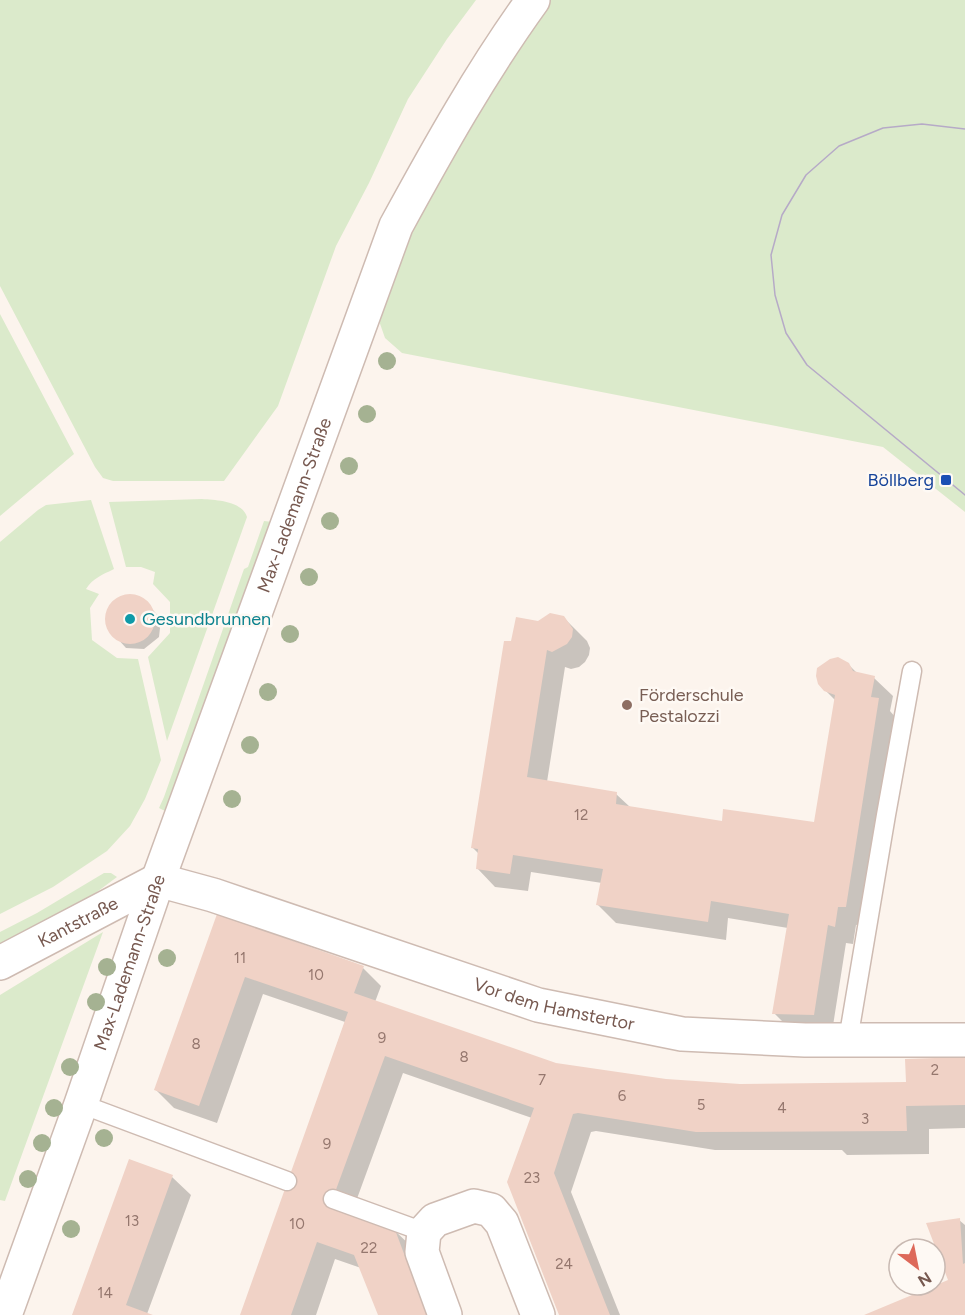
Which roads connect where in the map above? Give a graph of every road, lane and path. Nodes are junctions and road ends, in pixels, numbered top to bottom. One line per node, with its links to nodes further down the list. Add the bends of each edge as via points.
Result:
1 (533, 0): 3 (street, Max-Lademann-Straße, via 439,147 396,226)
2 (912, 671): 5 (lane)
3 (158, 880): 4 (street, Kantstraße); 5 (street, Vor dem Hamstertor, via 538,1005 682,1034); 7 (street, Max-Lademann-Straße)
4 (0, 963)
5 (848, 1040): 6 (street, Vor dem Hamstertor)
6 (965, 1040)
7 (81, 1104): 8 (lane); 11 (street, Max-Lademann-Straße)
8 (287, 1181)
9 (333, 1199): 10 (lane)
10 (424, 1232): 12 (street, via 422,1252); 13 (street, via 435,1220 474,1206 491,1210 502,1223)
11 (5, 1315)
12 (446, 1315)
13 (538, 1315)

